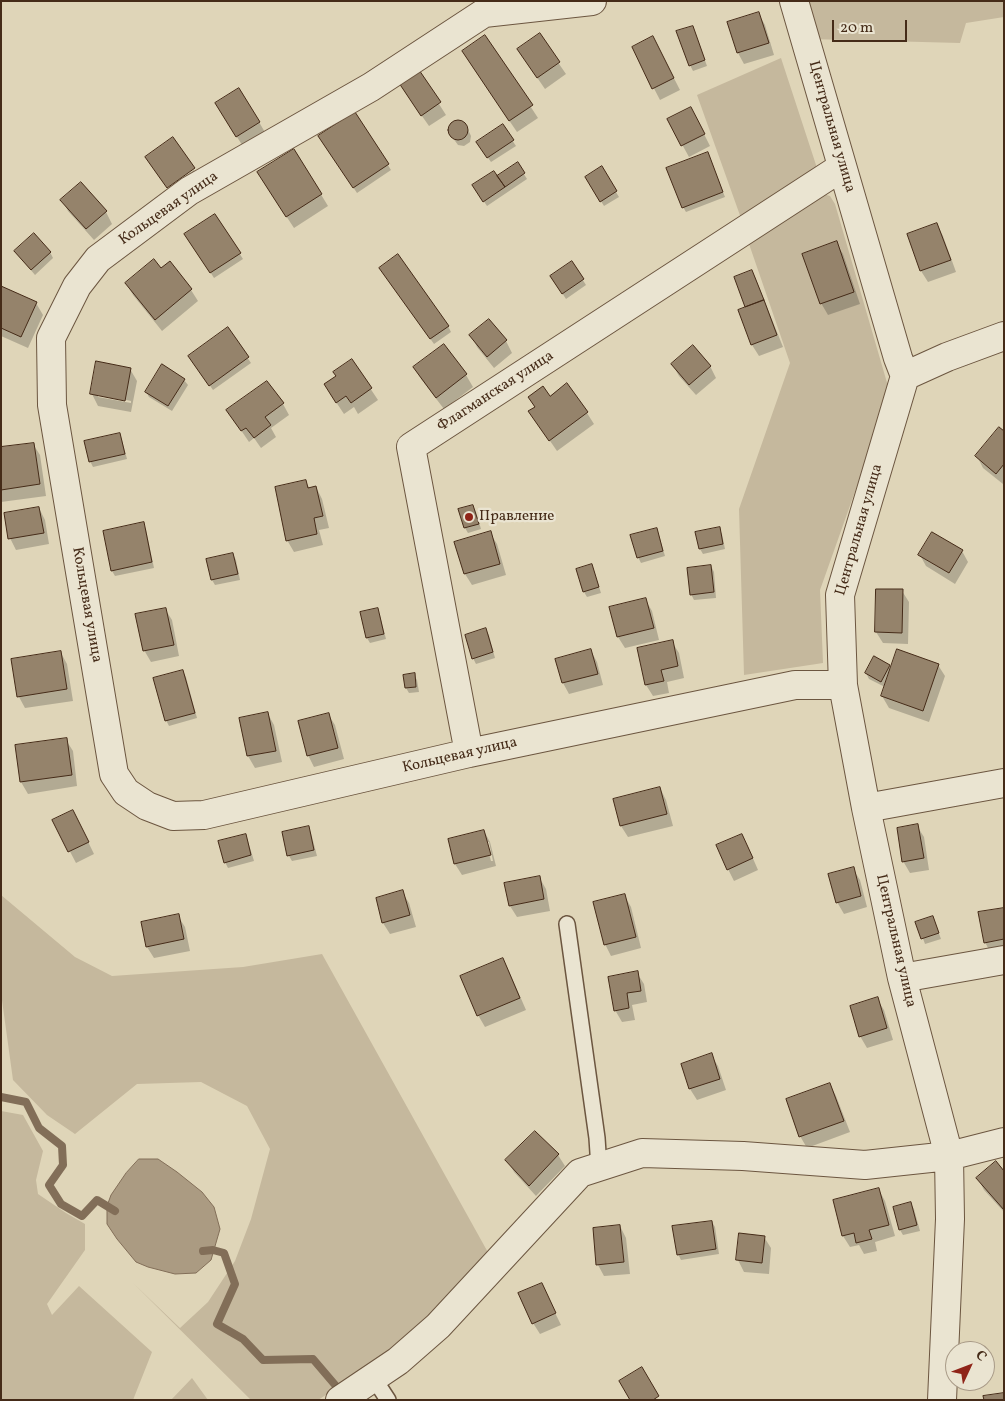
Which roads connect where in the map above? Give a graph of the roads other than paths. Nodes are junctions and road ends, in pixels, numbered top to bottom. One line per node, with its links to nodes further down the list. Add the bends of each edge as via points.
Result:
1 (592, 1): 7 (street, Кольцевая улица, via 484,13 371,87 190,191 98,259 77,286 50,338 52,405 114,774 126,792 147,806 173,816 204,815)
2 (794, 1): 3 (street, Центральная улица)
3 (842, 167): 5 (street, Центральная улица); 7 (street, Флагманская улица, via 411,447)
4 (1004, 336): 5 (street)
5 (905, 376): 6 (street, Центральная улица, via 840,595)
6 (843, 685): 7 (street, Кольцевая улица, via 795,685); 9 (street, Центральная улица)
7 (469, 753)
8 (1004, 783): 9 (street)
9 (866, 808): 12 (street, Центральная улица)
10 (567, 924): 15 (lane)
11 (1004, 960): 12 (street)
12 (902, 978): 14 (street, Центральная улица)
13 (999, 1149): 14 (street)
14 (949, 1156): 15 (street, via 864,1165 642,1153); 18 (street, Центральная улица, via 950,1219)
15 (599, 1168): 16 (street, via 580,1173 438,1326 398,1361)
16 (381, 1389): 17 (street)
17 (340, 1400)
18 (942, 1400)

